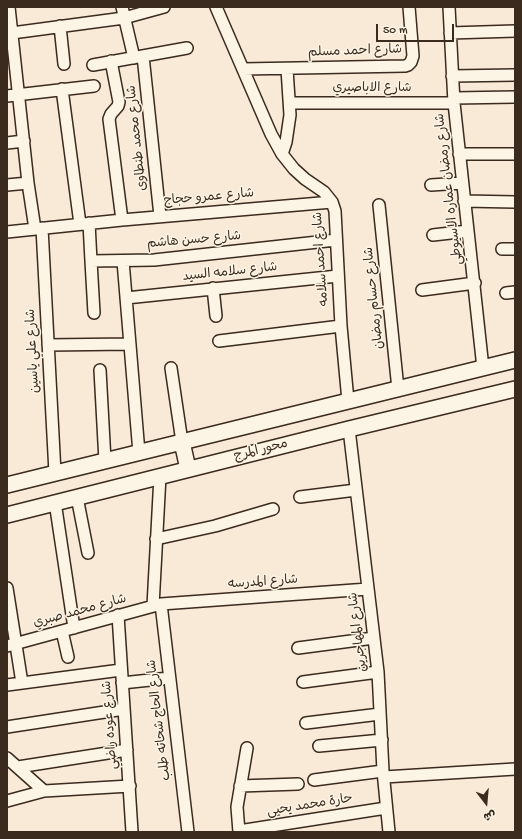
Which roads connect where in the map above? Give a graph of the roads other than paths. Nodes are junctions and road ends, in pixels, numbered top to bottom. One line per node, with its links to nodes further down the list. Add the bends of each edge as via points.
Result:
1 (9, 7): 9 (street, شارع علي ياسين)
2 (164, 7): 6 (street)
3 (216, 7): 16 (street, شارع احمد سلامه)
4 (409, 7): 17 (street, شارع احمد مسلم, via 412,59 408,65)
5 (449, 7): 10 (street, شارع رمضان عماره الاسيوطي)
6 (123, 12): 7 (street); 12 (street, شارع محمد طنطاوى)
7 (60, 26): 9 (street); 14 (street)
8 (515, 31): 10 (street)
9 (12, 33): 22 (street, شارع علي ياسين)
10 (450, 33): 19 (street, شارع رمضان عماره الاسيوطي)
11 (187, 48): 12 (street)
12 (139, 57): 13 (street); 40 (street, شارع محمد طنطاوى)
13 (111, 62): 15 (street); 41 (street, via 119,102 110,119)
14 (64, 64)
15 (93, 65)
16 (243, 69): 17 (street, شارع احمد مسلم); 29 (street, شارع احمد سلامه)
17 (287, 69): 26 (street)
18 (515, 75): 19 (street)
19 (452, 76): 25 (street, شارع رمضان عماره الاسيوطي)
20 (94, 86): 21 (street)
21 (62, 89): 22 (street); 42 (street)
22 (19, 94): 23 (street); 27 (street, شارع علي ياسين)
23 (7, 96)
24 (515, 97): 25 (street, شارع الاباصيري)
25 (454, 101): 26 (street, شارع الاباصيري); 30 (street, شارع رمضان عماره الاسيوطي)
26 (290, 103): 29 (street, via 289,128)
27 (24, 141): 28 (street); 32 (street, شارع علي ياسين)
28 (7, 143)
29 (282, 154): 37 (street, شارع احمد سلامه, via 294,169 324,192)
30 (459, 154): 31 (street); 33 (street, شارع رمضان عماره الاسيوطي)
31 (515, 154)
32 (28, 183): 34 (street); 43 (street, شارع علي ياسين)
33 (462, 183): 35 (street); 36 (street, شارع رمضان عماره الاسيوطي)
34 (7, 185)
35 (431, 185)
36 (464, 201): 38 (street); 44 (street, شارع رمضان عماره الاسيوطي)
37 (332, 202): 40 (street, شارع عمرو حجاج); 47 (street, شارع احمد سلامه)
38 (515, 202)
39 (379, 205): 67 (street, شارع حسام رمضان)
40 (160, 216): 41 (street, شارع عمرو حجاج)
41 (122, 220): 42 (street, شارع عمرو حجاج)
42 (85, 224): 43 (street, شارع عمرو حجاج); 50 (street)
43 (38, 228): 45 (street, شارع عمرو حجاج); 62 (street, شارع علي ياسين)
44 (468, 231): 46 (street); 53 (street, شارع رمضان عماره الاسيوطي)
45 (7, 232)
46 (433, 235)
47 (336, 240): 51 (street, شارع حسن هاشم, via 185,257); 52 (street, شارع احمد سلامه)
48 (502, 249): 49 (street)
49 (515, 249)
50 (91, 261): 51 (street, شارع حسن هاشم); 57 (street)
51 (123, 261): 56 (street)
52 (338, 276): 54 (street, شارع سلامه السيد); 59 (street, شارع احمد سلامه)
53 (475, 283): 55 (street); 65 (street, شارع رمضان عماره الاسيوطي)
54 (213, 288): 56 (street, شارع سلامه السيد); 58 (street)
55 (422, 290)
56 (126, 298): 61 (street)
57 (94, 313)
58 (216, 316)
59 (341, 326): 60 (street); 69 (street, شارع احمد سلامه)
60 (218, 341)
61 (130, 344): 62 (street); 72 (street)
62 (48, 345): 75 (street, شارع علي ياسين)
63 (515, 360): 65 (main road)
64 (171, 368): 71 (street)
65 (483, 368): 67 (main road)
66 (100, 370): 73 (street)
67 (398, 389): 69 (main road)
68 (515, 389): 70 (main road, محور المرج)
69 (348, 401): 71 (main road)
70 (349, 429): 74 (main road, محور المرج); 78 (street, شارع المهاجرين)
71 (182, 442): 72 (main road); 74 (main road)
72 (139, 452): 73 (main road)
73 (105, 461): 75 (main road)
74 (188, 469): 76 (main road, محور المرج)
75 (55, 473): 77 (main road)
76 (160, 476): 79 (main road, محور المرج); 84 (street, شارع الحاج شحاته طلب)
77 (7, 484)
78 (356, 490): 80 (street); 87 (street, شارع المهاجرين)
79 (77, 497): 81 (main road, محور المرج); 85 (street)
80 (300, 497)
81 (55, 502): 83 (main road, محور المرج); 91 (street)
82 (273, 509): 84 (street, via 215,526)
83 (7, 514)
84 (156, 539): 89 (street, شارع الحاج شحاته طلب)
85 (88, 553)
86 (7, 588): 88 (street)
87 (368, 589): 89 (street, شارع المدرسه); 93 (street, شارع المهاجرين)
88 (8, 602): 94 (street)
89 (157, 605): 90 (street, شارع محمد صبري); 99 (street, شارع الحاج شحاته طلب)
90 (118, 615): 91 (street, شارع محمد صبري); 97 (street, شارع عوده راضي)
91 (74, 628): 92 (street, شارع محمد صبري)
92 (62, 631): 94 (street, شارع محمد صبري); 96 (street)
93 (374, 638): 95 (street); 98 (street, شارع المهاجرين)
94 (11, 645): 101 (street)
95 (298, 648)
96 (68, 657)
97 (121, 670): 101 (street); 102 (street, شارع عوده راضي)
98 (378, 672): 100 (street); 105 (street, شارع المهاجرين)
99 (169, 678): 102 (street); 124 (street, شارع الحاج شحاته طلب)
100 (303, 682)
101 (22, 683): 103 (street)
102 (122, 683): 104 (street, شارع عوده راضي)
103 (7, 685)
104 (124, 710): 107 (street); 111 (street, شارع عوده راضي)
105 (380, 714): 106 (street); 108 (street, شارع المهاجرين)
106 (306, 722)
107 (7, 727)
108 (382, 740): 109 (street); 114 (street, شارع المهاجرين)
109 (319, 746)
110 (247, 748): 118 (street)
111 (127, 750): 112 (street); 117 (street, شارع عوده راضي)
112 (11, 763): 119 (street)
113 (515, 769): 114 (street)
114 (384, 774): 115 (street); 121 (street, شارع المهاجرين)
115 (314, 780)
116 (298, 784): 118 (street)
117 (130, 786): 119 (street); 123 (street, شارع عوده راضي)
118 (240, 786): 122 (street, via 236,807)
119 (44, 791): 120 (street)
120 (7, 801)
121 (386, 808): 122 (street, حارة محمد يحيى); 125 (street, شارع المهاجرين)
122 (239, 831)
123 (132, 832)
124 (188, 832)
125 (389, 832)

